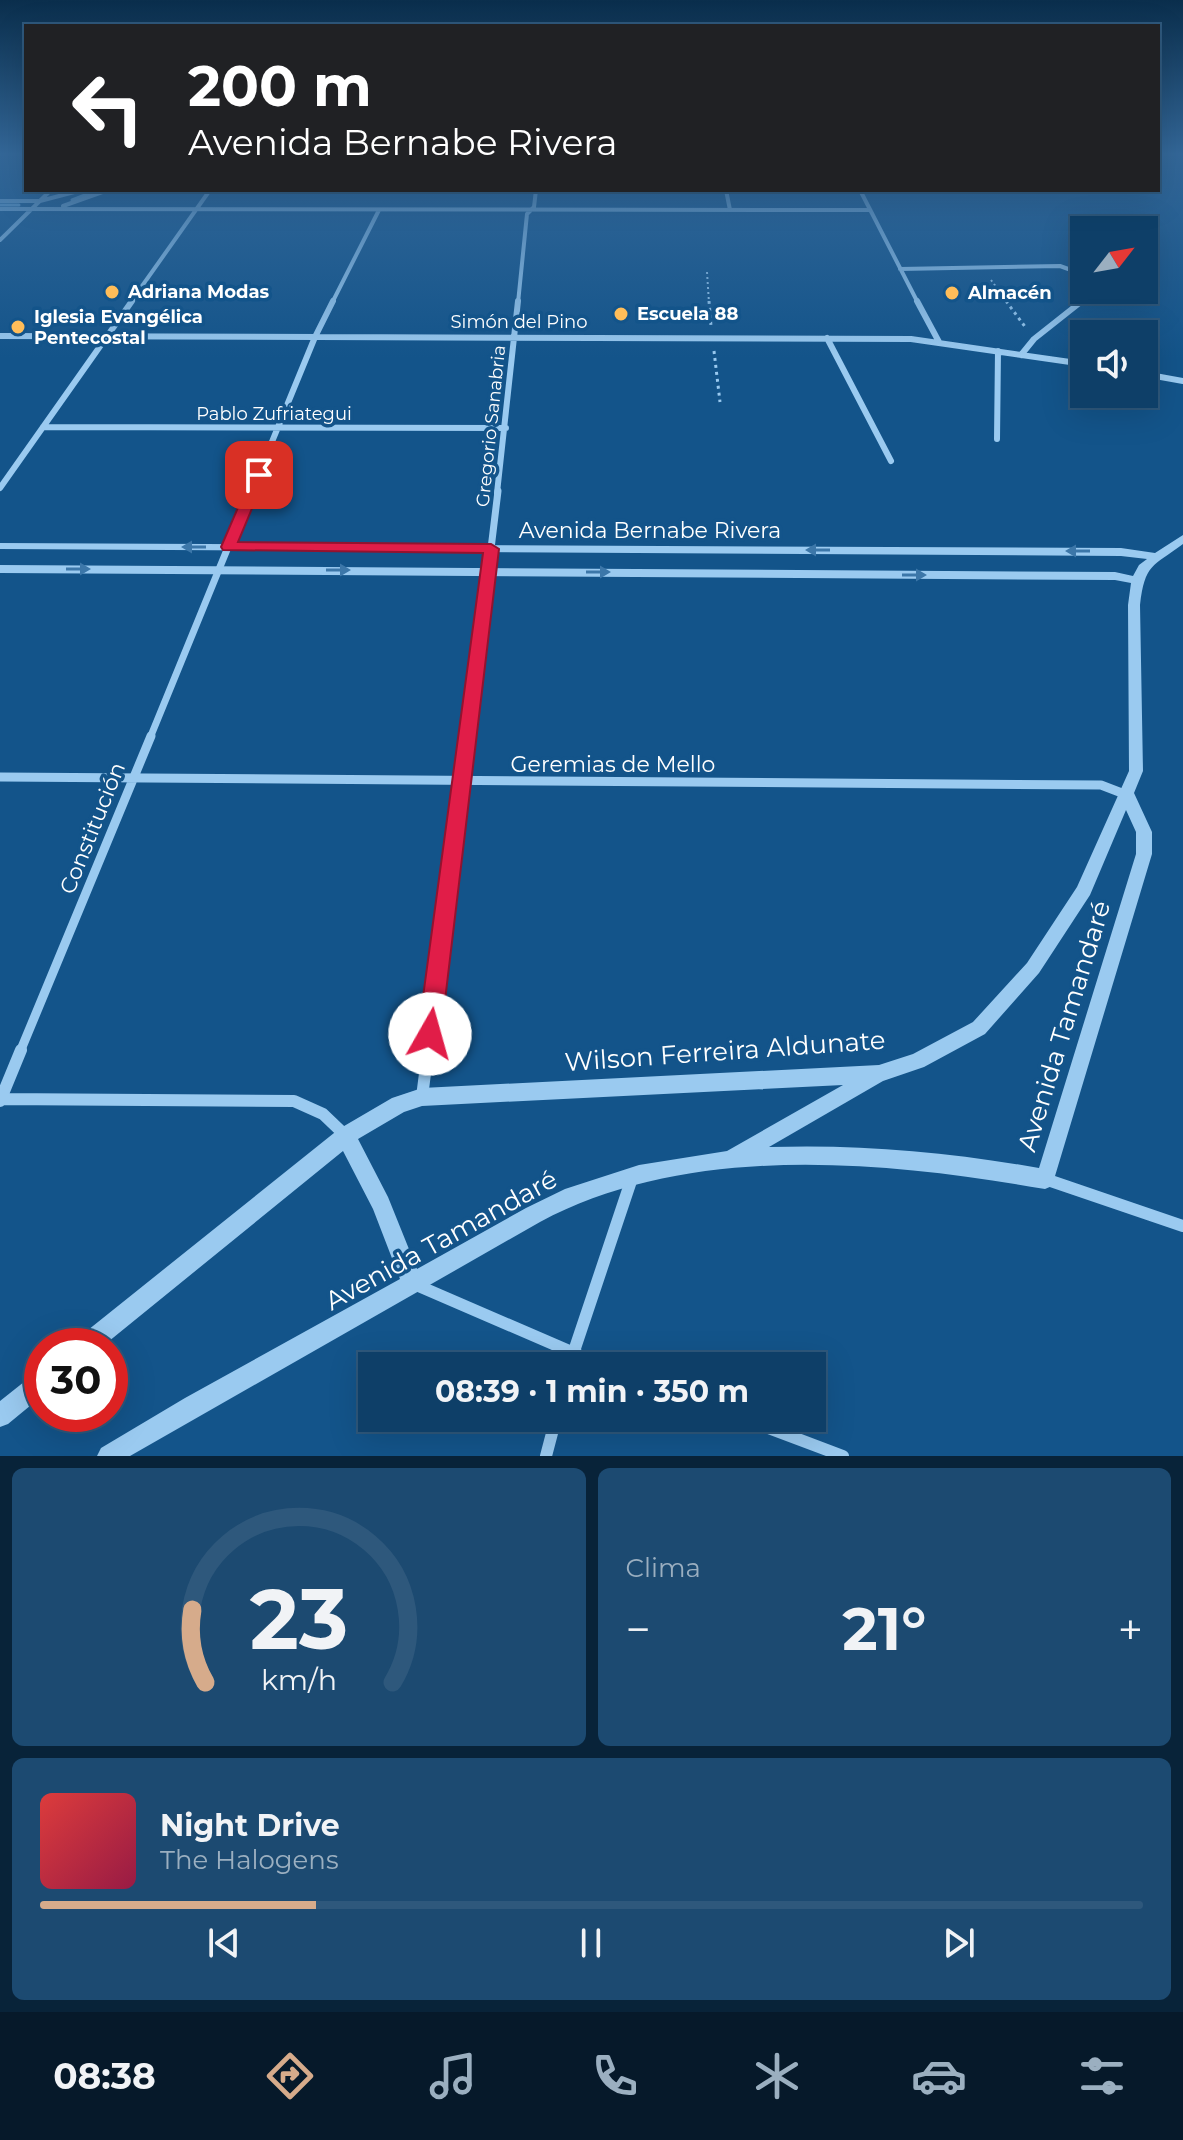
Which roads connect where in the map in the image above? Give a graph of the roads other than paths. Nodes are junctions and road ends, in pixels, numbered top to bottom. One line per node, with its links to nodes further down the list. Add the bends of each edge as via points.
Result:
1 (18, 222): 6 (street)
2 (187, 222): 11 (street)
3 (373, 222): 13 (street, Constitución)
4 (526, 222): 12 (street, Gregorio Sanabria)
5 (874, 222): 7 (street)
6 (0, 240)
7 (900, 269): 8 (street); 15 (street)
8 (1070, 270)
9 (1078, 304): 17 (street)
10 (0, 336): 11 (street, Simón del Pino)
11 (107, 336): 13 (street, Simón del Pino); 21 (street)
12 (514, 336): 13 (street, Simón del Pino); 14 (street, Simón del Pino); 23 (street, Gregorio Sanabria)
13 (315, 337): 22 (street, Constitución)
14 (827, 338): 15 (street, Simón del Pino); 25 (street)
15 (939, 342): 16 (street, Simón del Pino)
16 (998, 351): 17 (street, Simón del Pino); 24 (street)
17 (1021, 355): 18 (street, Simón del Pino)
18 (1070, 362)
19 (1158, 377): 20 (street)
20 (1183, 381)
21 (43, 427): 22 (street, Pablo Zufriategui); 26 (street)
22 (279, 428): 23 (street, Pablo Zufriategui); 29 (street, Constitución)
23 (506, 428): 30 (street, Gregorio Sanabria)
24 (997, 439)
25 (891, 461)
26 (0, 488)
27 (1183, 538): 31 (street)
28 (0, 546): 29 (street, Avenida Bernabe Rivera, one-way to 28)
29 (228, 547): 30 (street, Avenida Bernabe Rivera); 33 (street, Constitución)
30 (491, 549): 31 (street, Avenida Bernabe Rivera, one-way to 30, via 1121,552); 34 (street, Gregorio Sanabria)
31 (1156, 557): 35 (street)
32 (0, 569): 33 (street, Avenida Bernabe Rivera, one-way to 33)
33 (218, 570): 34 (street, Avenida Bernabe Rivera, one-way to 34); 37 (street, Constitución)
34 (488, 571): 35 (street, Avenida Bernabe Rivera, one-way to 35); 38 (street, Gregorio Sanabria)
35 (1137, 580): 39 (street, Wilson Ferreira Aldunate, via 1138,747)
36 (0, 777): 37 (street, Geremias de Mello)
37 (133, 778): 38 (street, Geremias de Mello); 42 (street, Constitución)
38 (461, 781): 39 (street, Geremias de Mello, via 1101,785); 41 (street, Gregorio Sanabria)
39 (1127, 795): 40 (street, Wilson Ferreira Aldunate, via 1084,890 1033,968 979,1028 918,1061); 46 (street, Avenida Tamandaré, via 1144,832 1144,854)
40 (879, 1074): 41 (street, Wilson Ferreira Aldunate); 44 (street)
41 (422, 1097): 43 (street, Wilson Ferreira Aldunate, via 390,1108)
42 (0, 1100): 43 (street, via 294,1101 325,1113)
43 (346, 1136): 48 (street, via 381,1204); 49 (street, Wilson Ferreira Aldunate)
44 (734, 1157): 45 (street, Avenida Tamandaré); 46 (street, Avenida Tamandaré, via 931,1162)
45 (632, 1177): 48 (street, Avenida Tamandaré, via 540,1211); 51 (street)
46 (1045, 1179): 47 (street)
47 (1183, 1226)
48 (412, 1283): 50 (street); 56 (street, Avenida Tamandaré)
49 (108, 1328)
50 (554, 1352)
51 (573, 1352)
52 (24, 1397): 53 (street)
53 (0, 1416)
54 (552, 1432): 57 (street)
55 (779, 1432): 58 (street)
56 (109, 1456)
57 (546, 1456)
58 (843, 1456)

